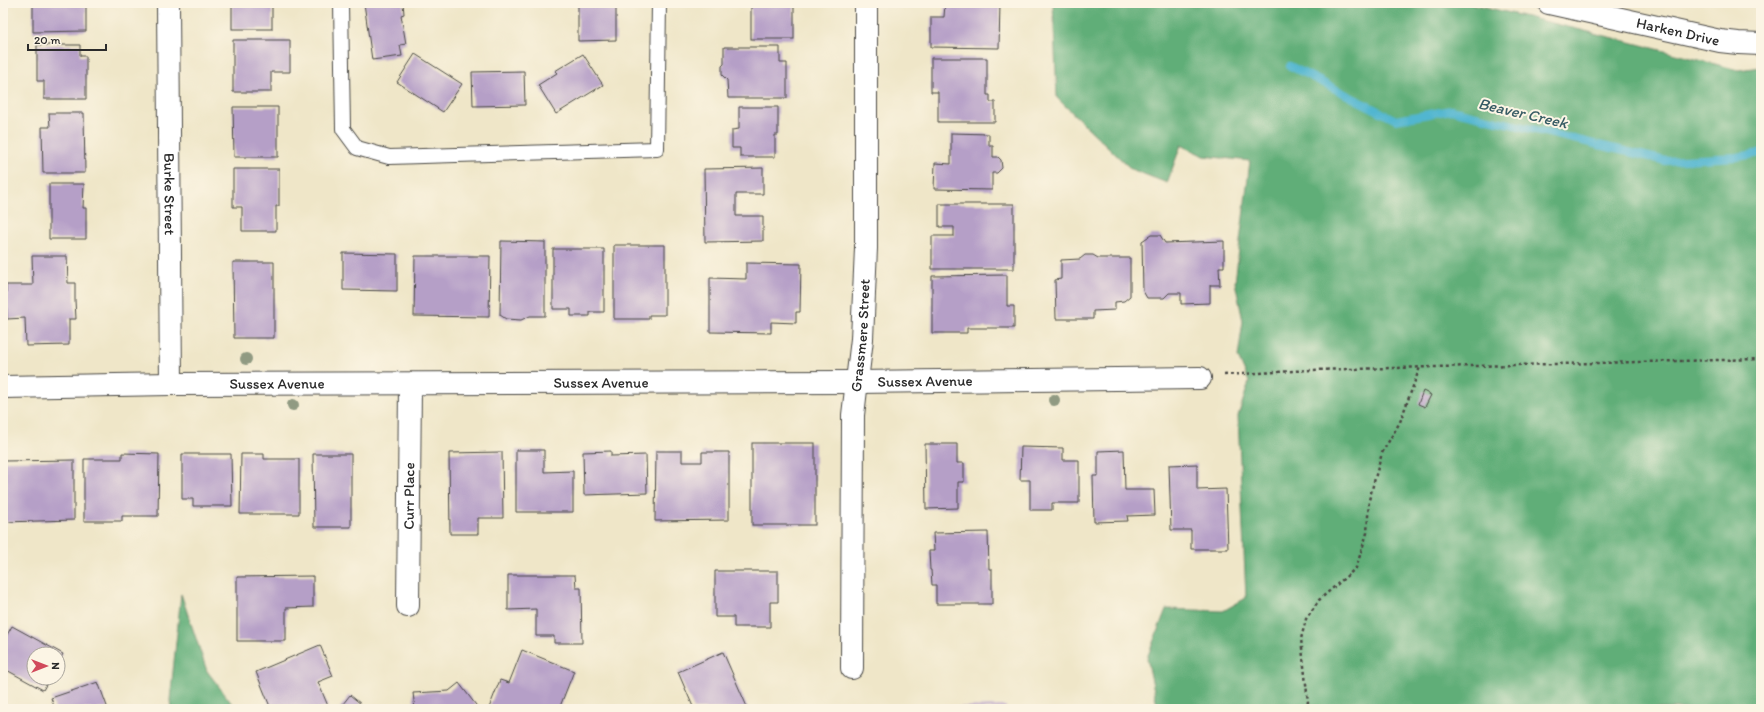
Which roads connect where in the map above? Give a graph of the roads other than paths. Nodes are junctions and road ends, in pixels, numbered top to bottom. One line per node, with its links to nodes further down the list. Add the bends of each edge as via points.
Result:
1 (168, 3): 9 (street, Burke Street)
2 (341, 3): 3 (lane, via 343,129 357,148 389,157 657,150)
3 (659, 3)
4 (866, 3): 8 (street, Grassmere Street, via 866,248 862,340)
5 (1550, 3): 6 (street, Harken Drive, via 1720,41)
6 (1761, 44)
7 (1200, 378): 8 (street, Sussex Avenue)
8 (857, 382): 10 (street, Sussex Avenue); 13 (street, Grassmere Street, via 853,415)
9 (171, 384): 10 (street, Sussex Avenue); 11 (street, Sussex Avenue)
10 (410, 385): 12 (street, Curr Place)
11 (3, 387)
12 (408, 606)
13 (852, 668)

